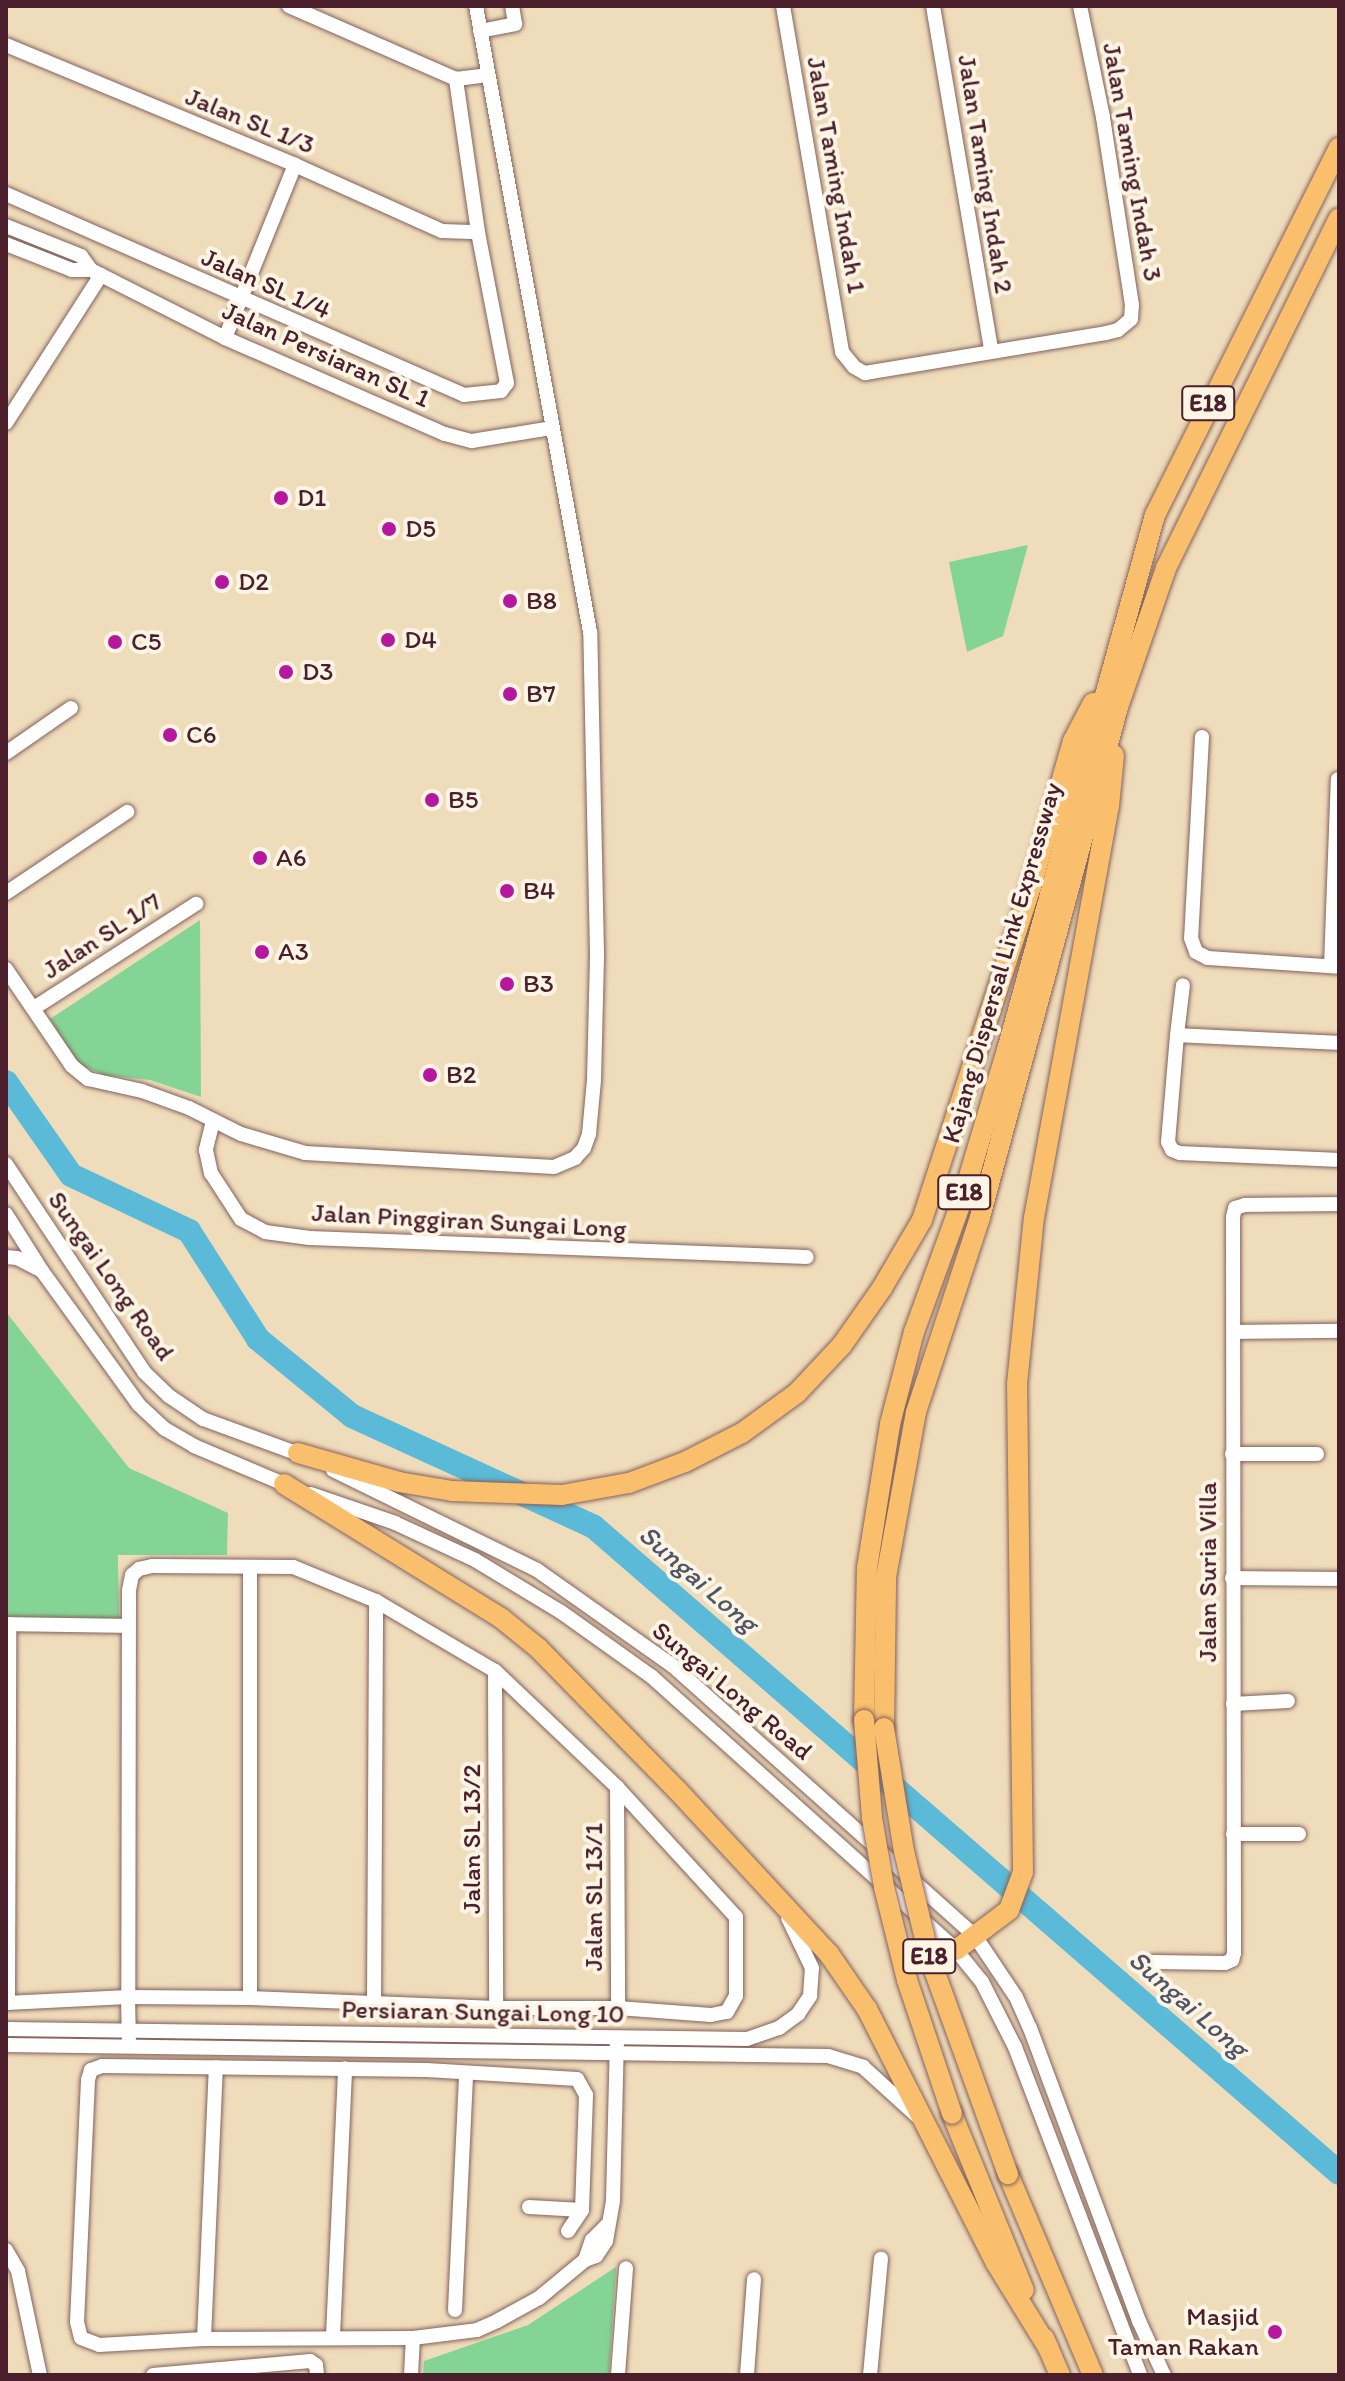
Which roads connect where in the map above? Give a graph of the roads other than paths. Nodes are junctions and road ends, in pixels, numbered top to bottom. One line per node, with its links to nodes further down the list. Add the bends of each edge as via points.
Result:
1 (289, 6): 10 (street)
2 (476, 6): 7 (street)
3 (512, 6): 7 (street, via 515,24)
4 (783, 6): 21 (street, Jalan Taming Indah 1, via 842,352 865,373)
5 (933, 6): 21 (street, Jalan Taming Indah 2)
6 (1080, 6): 21 (street, Jalan Taming Indah 3, via 1132,305 1127,325)
7 (480, 31): 9 (street)
8 (6, 45): 12 (street, Jalan SL 1/3)
9 (487, 75): 10 (street); 23 (street)
10 (456, 79): 16 (street)
11 (1339, 147): 24 (highway, Kajang Dispersal Link Expressway / E18, via 1155,515)
12 (295, 165): 16 (street, Jalan SL 1/3, via 442,231); 19 (street)
13 (6, 194): 19 (street, Jalan SL 1/4)
14 (1339, 218): 25 (highway, Kajang Dispersal Link Expressway / E18, via 1166,568)
15 (6, 226): 18 (street, via 81,256)
16 (478, 232): 19 (street, Jalan SL 1/4, via 507,383 501,391 464,395)
17 (6, 244): 18 (street, via 72,270)
18 (96, 273): 20 (street, Jalan Persiaran SL 1); 22 (street)
19 (242, 298): 20 (street)
20 (225, 338): 23 (street, Jalan Persiaran SL 1, via 445,434 472,441)
21 (991, 350)
22 (6, 423)
23 (551, 428): 39 (street, via 583,587 593,681 597,953 594,1080 584,1148 554,1167 305,1153)
24 (1110, 671): 50 (highway, via 1073,741 922,1220 842,1345 797,1393 742,1433 685,1462 594,1491 514,1495 399,1482); 97 (highway, Kajang Dispersal Link Expressway / E18, bridge, via 1007,1050 961,1203 914,1332 890,1424 867,1568 864,1720 884,1887 907,1980 952,2114)
25 (1118, 707): 67 (highway, via 1109,806 1034,1218 1017,1384 1023,1872 1009,1910); 107 (highway, Kajang Dispersal Link Expressway / E18, bridge, via 980,1217 916,1412 886,1577 884,1728 904,1851 929,1956 1008,2174)
26 (71, 708): 28 (street)
27 (1202, 737): 33 (street, via 1191,938 1196,952 1208,958)
28 (6, 753)
29 (1338, 779): 33 (street)
30 (127, 812): 31 (street)
31 (6, 893)
32 (196, 904): 36 (street, Jalan SL 1/7)
33 (1335, 967)
34 (6, 969): 36 (street)
35 (1183, 985): 37 (street)
36 (34, 1008): 39 (street, via 72,1066 88,1079 142,1091)
37 (1177, 1035): 38 (street); 40 (street, via 1168,1142 1172,1150)
38 (1339, 1043)
39 (213, 1121): 46 (street, Jalan Pinggiran Sungai Long, via 206,1150 211,1173 241,1219 265,1232 325,1239)
40 (1339, 1160)
41 (8, 1173): 42 (street, Sungai Long Road)
42 (25, 1194): 44 (street); 50 (street, Sungai Long Road, via 144,1372 169,1396 203,1419)
43 (1339, 1204): 49 (street, Jalan Suria Villa, via 1235,1208)
44 (6, 1212): 47 (street, Sungai Long Road)
45 (6, 1257): 47 (street)
46 (807, 1257)
47 (42, 1271): 53 (street, Sungai Long Road, via 139,1405 165,1429)
48 (1338, 1331): 49 (street)
49 (1234, 1332): 51 (street, Jalan Suria Villa)
50 (298, 1453): 67 (street, Sungai Long Road, via 537,1570 673,1666)
51 (1232, 1454): 52 (street); 55 (street, Jalan Suria Villa)
52 (1317, 1454)
53 (284, 1484): 66 (highway, via 501,1618 538,1648); 68 (street, Sungai Long Road, via 408,1529 475,1560 572,1620 652,1677)
54 (250, 1567): 57 (street, via 293,1567); 59 (street, via 139,1569 129,1591); 71 (street)
55 (1232, 1578): 56 (street); 62 (street, Jalan Suria Villa)
56 (1339, 1579)
57 (376, 1601): 60 (street); 73 (street)
58 (7, 1624): 59 (street); 72 (street)
59 (129, 1626): 70 (street)
60 (495, 1671): 63 (street); 74 (street, Jalan SL 13/2)
61 (1288, 1701): 62 (street)
62 (1233, 1704): 64 (street, Jalan Suria Villa)
63 (617, 1787): 75 (street, Jalan SL 13/1); 75 (street, via 736,1917 736,1996 727,2012)
64 (1233, 1834): 65 (street); 69 (street, Jalan Suria Villa, via 1232,1960)
65 (1299, 1834)
66 (760, 1877): 78 (street, Persiaran Sungai Long 10, via 796,1930 812,1968 810,1996 798,2014 779,2028 747,2039); 85 (highway, via 829,1954 867,2009)
67 (975, 1936): 68 (highway); 109 (street, Sungai Long Road, via 1030,2028)
68 (956, 1950): 108 (street, Sungai Long Road, via 982,1982 1015,2047)
69 (1153, 1962)
70 (128, 1997): 71 (street); 72 (street); 77 (street)
71 (250, 1998): 73 (street)
72 (7, 2003)
73 (374, 2004): 74 (street)
74 (496, 2008): 75 (street)
75 (618, 2008)
76 (6, 2029): 77 (street, Persiaran Sungai Long 10)
77 (129, 2029): 78 (street, Persiaran Sungai Long 10); 79 (street)
78 (617, 2039): 81 (street)
79 (129, 2044): 80 (street, Persiaran Sungai Long 10); 81 (street, Persiaran Sungai Long 10)
80 (6, 2045)
81 (617, 2054): 85 (street, Persiaran Sungai Long 10, via 828,2056 863,2067); 95 (street, via 613,2201 607,2225 592,2240 585,2260 539,2298 497,2321 477,2330)
82 (216, 2067): 83 (street); 96 (street); 96 (street, via 91,2070 77,2322 81,2338 99,2345)
83 (345, 2068): 84 (street); 94 (street)
84 (466, 2074): 87 (street, via 577,2079 586,2095); 93 (street)
85 (923, 2121): 97 (highway, via 996,2263)
86 (529, 2207): 87 (street)
87 (582, 2210): 88 (street)
88 (568, 2231)
89 (6, 2250): 99 (street, via 18,2271)
90 (881, 2259): 105 (street)
91 (626, 2268): 103 (street)
92 (754, 2279): 104 (street)
93 (455, 2310)
94 (333, 2336): 95 (street); 96 (street)
95 (413, 2338): 102 (street)
96 (204, 2339)
97 (1049, 2349): 106 (highway, Kajang Dispersal Link Expressway / E18)
98 (187, 2373): 100 (street); 101 (street, via 310,2361)
99 (40, 2375)
100 (153, 2375)
101 (317, 2375)
102 (411, 2375)
103 (618, 2375)
104 (747, 2375)
105 (870, 2375)
106 (1060, 2375)
107 (1093, 2375)
108 (1140, 2375)
109 (1164, 2375)

